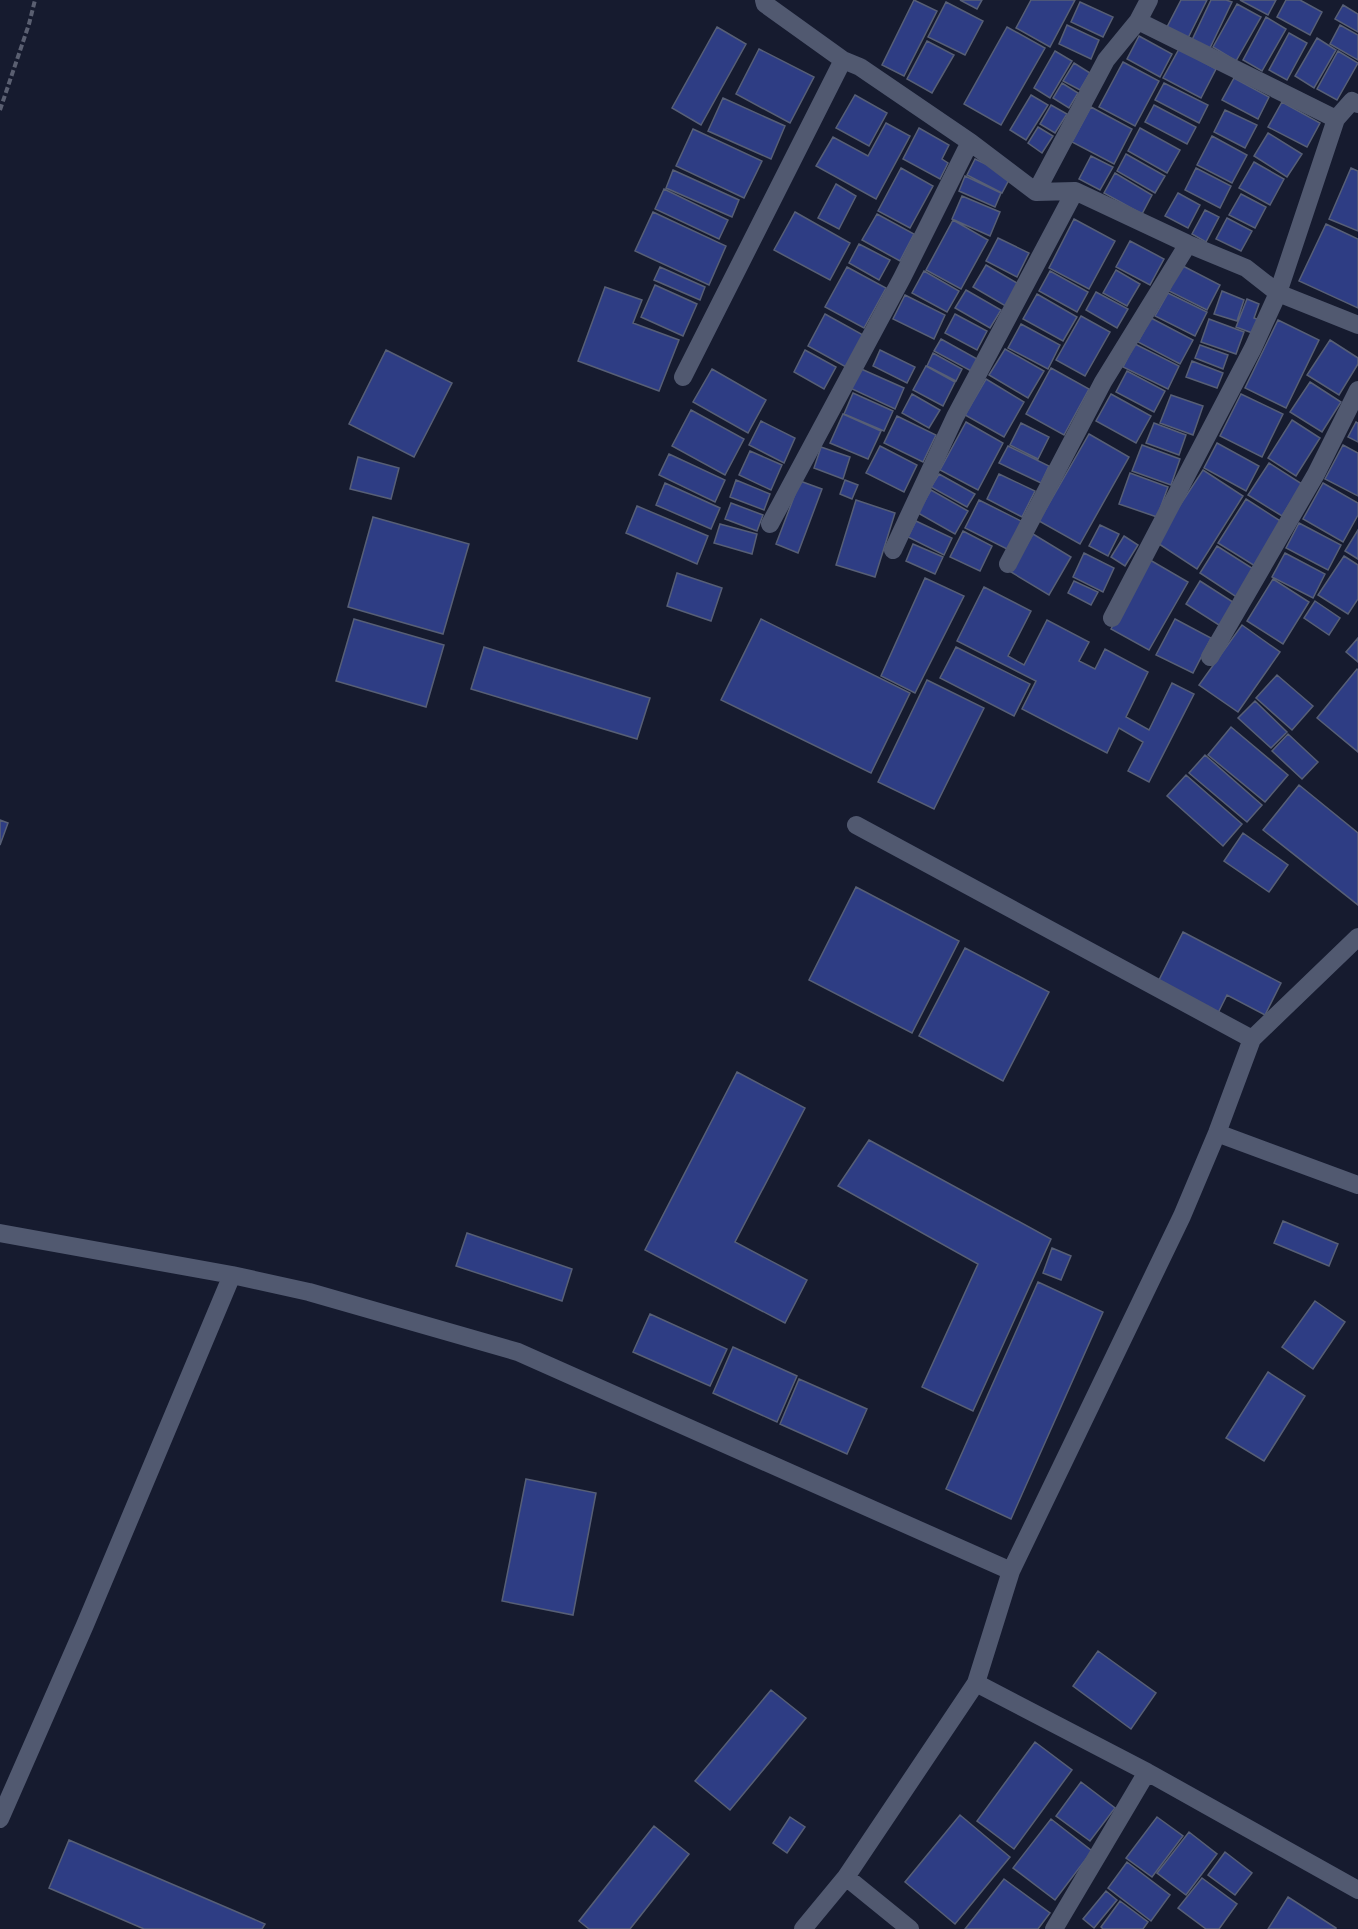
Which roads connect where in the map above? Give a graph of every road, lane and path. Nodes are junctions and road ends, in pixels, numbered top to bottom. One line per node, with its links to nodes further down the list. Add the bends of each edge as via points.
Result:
1 (35, 0): 7 (path)
2 (764, 0): 5 (street)
3 (1149, 0): 4 (street)
4 (1138, 21): 8 (street); 11 (street, via 1106,60)
5 (843, 60): 9 (street, via 860,67); 15 (street)
6 (1356, 99): 8 (street)
7 (0, 110)
8 (1336, 119): 13 (street)
9 (970, 142): 11 (street); 17 (street)
10 (1076, 191): 11 (street); 12 (street); 18 (street, via 955,417)
11 (1036, 192)
12 (1188, 244): 13 (street, via 1246,268); 19 (street, via 1103,382)
13 (1278, 293): 14 (street); 20 (street)
14 (1358, 325)
15 (683, 376)
16 (1358, 390): 21 (street, via 1316,474)
17 (770, 524)
18 (893, 550)
19 (1008, 564)
20 (1112, 618)
21 (1210, 657)
22 (856, 825): 24 (street)
23 (1358, 937): 24 (street)
24 (1252, 1039): 25 (street)
25 (1217, 1133): 26 (street); 29 (street, via 1182,1216)
26 (1358, 1185)
27 (0, 1233): 28 (street)
28 (232, 1275): 29 (street, via 309,1292 518,1352); 32 (street)
29 (1011, 1571): 30 (street)
30 (976, 1683): 31 (street); 33 (street)
31 (1147, 1772): 34 (street); 37 (street)
32 (0, 1819)
33 (846, 1877): 35 (street); 36 (street)
34 (1358, 1890)
35 (803, 1929)
36 (910, 1929)
37 (1054, 1929)

